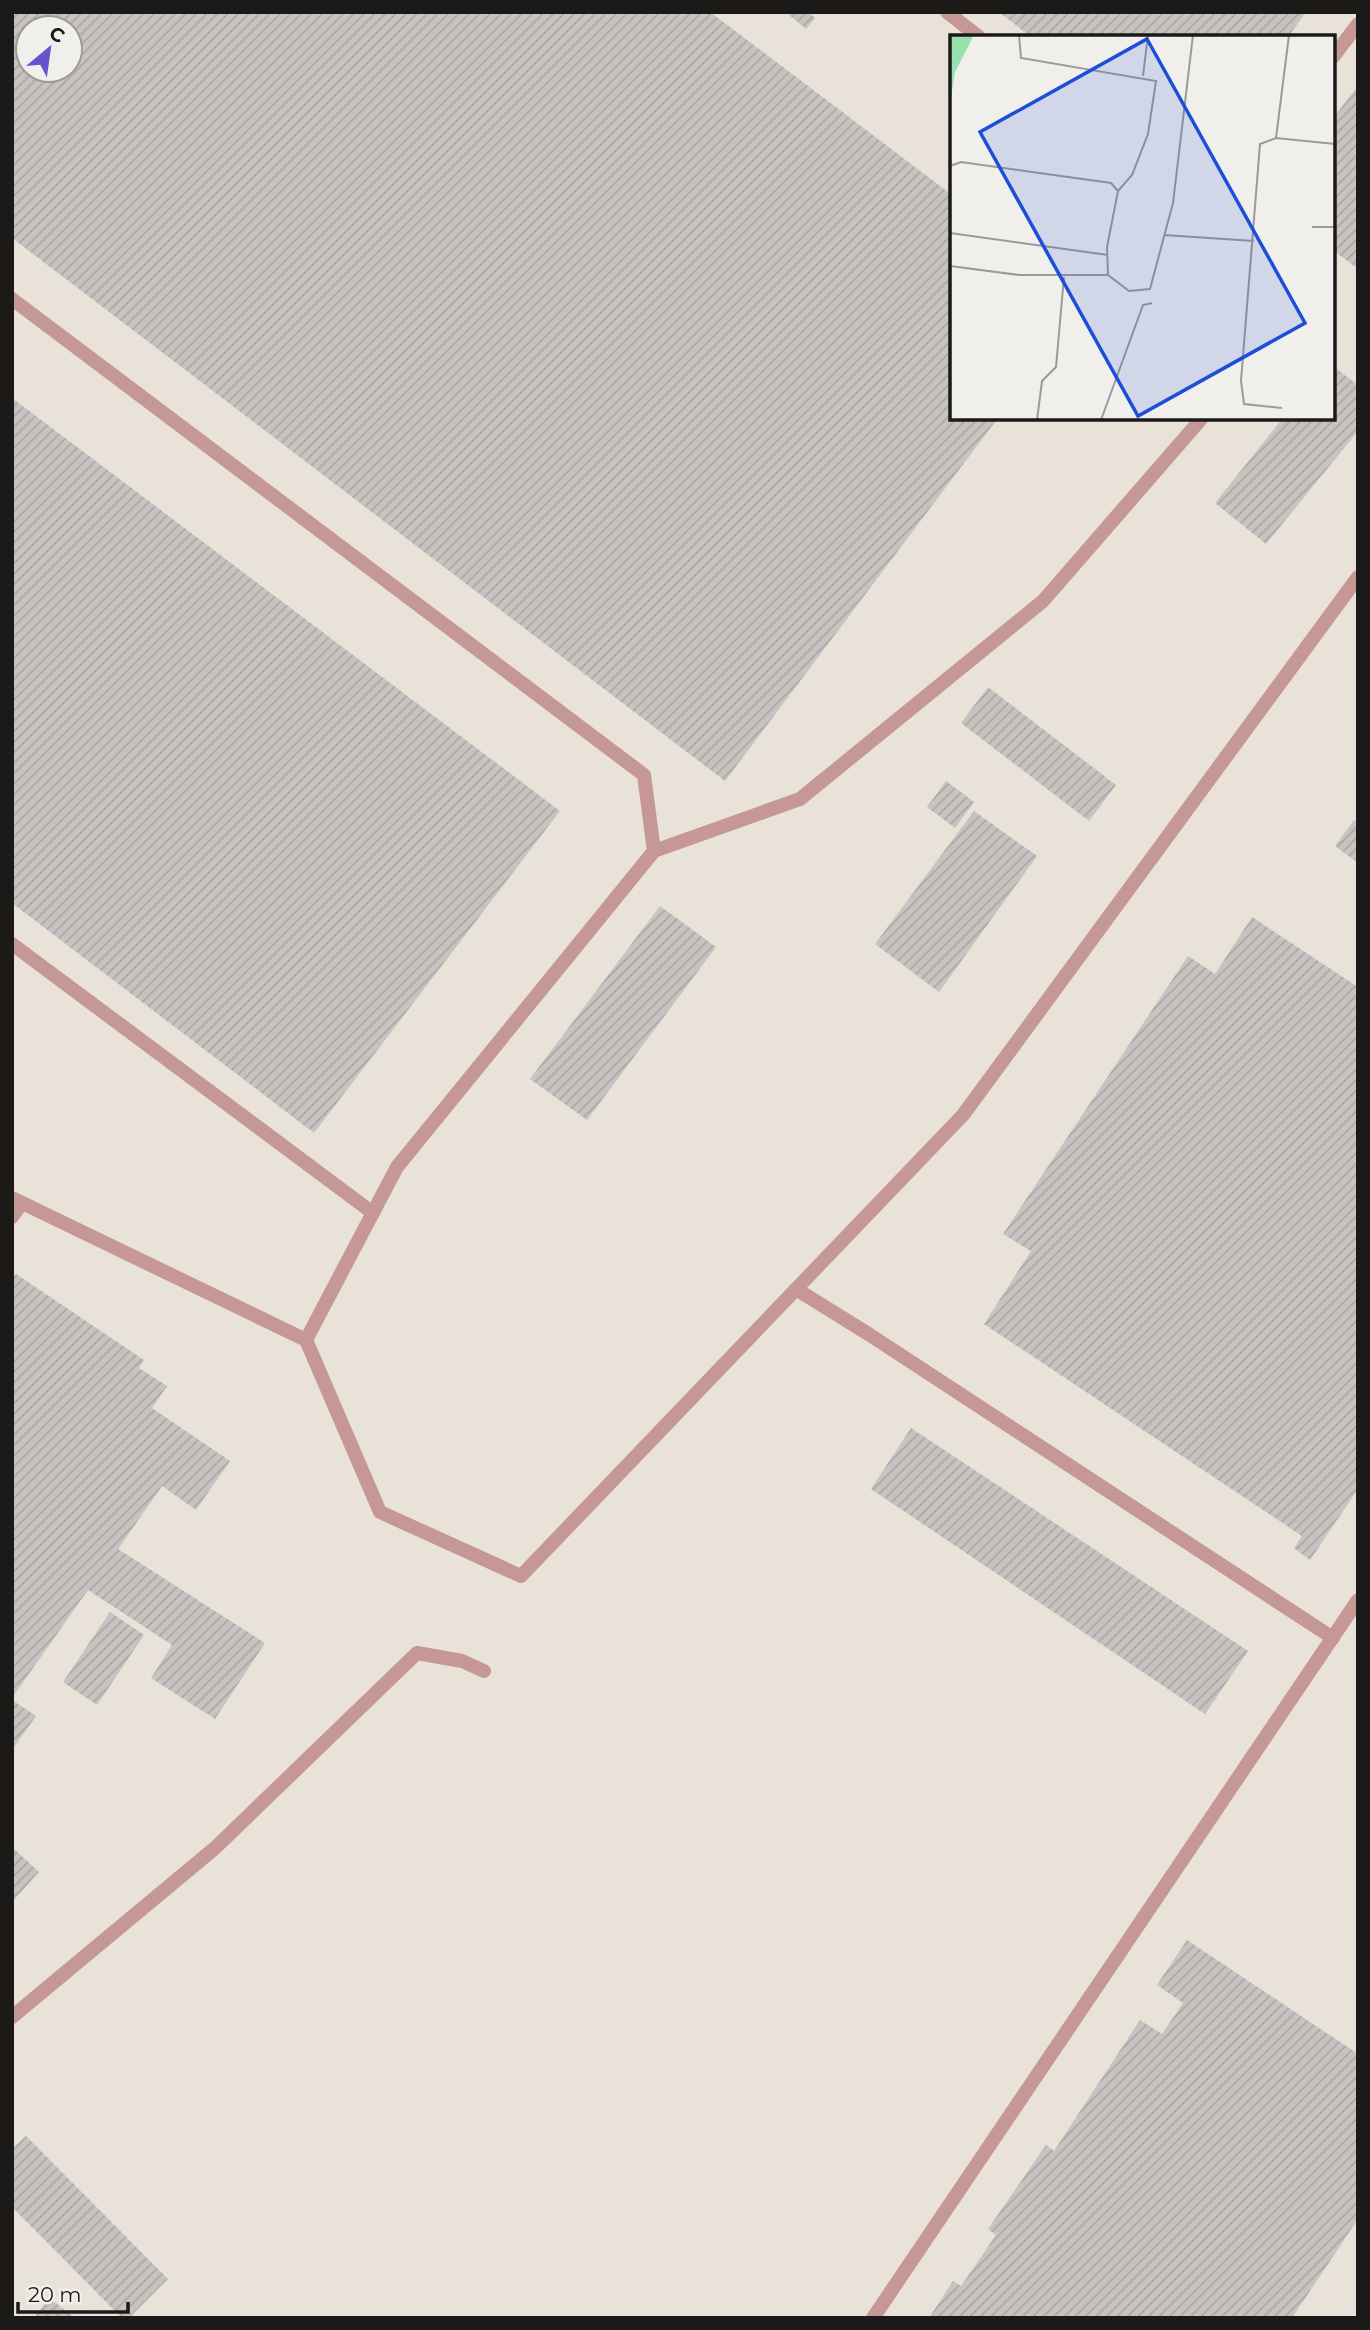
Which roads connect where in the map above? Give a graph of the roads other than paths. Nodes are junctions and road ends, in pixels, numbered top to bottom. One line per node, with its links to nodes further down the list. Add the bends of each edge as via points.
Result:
1 (947, 12): 3 (lane)
2 (1358, 24): 4 (lane)
3 (976, 35)
4 (1335, 54)
5 (12, 299): 8 (lane, via 645,775)
6 (1200, 420): 8 (lane, via 1043,601 800,799)
7 (1358, 577): 13 (lane, via 963,1115)
8 (654, 851): 11 (lane, via 397,1167)
9 (12, 944): 11 (lane)
10 (17, 1200): 12 (lane); 14 (lane)
11 (373, 1213): 14 (lane)
12 (12, 1217)
13 (796, 1289): 14 (lane, via 521,1576 380,1512); 16 (lane)
14 (306, 1340)
15 (1358, 1600): 16 (lane)
16 (1333, 1638): 19 (lane)
17 (484, 1671): 18 (lane, via 462,1661 417,1653 215,1848)
18 (12, 2017)
19 (873, 2318)

